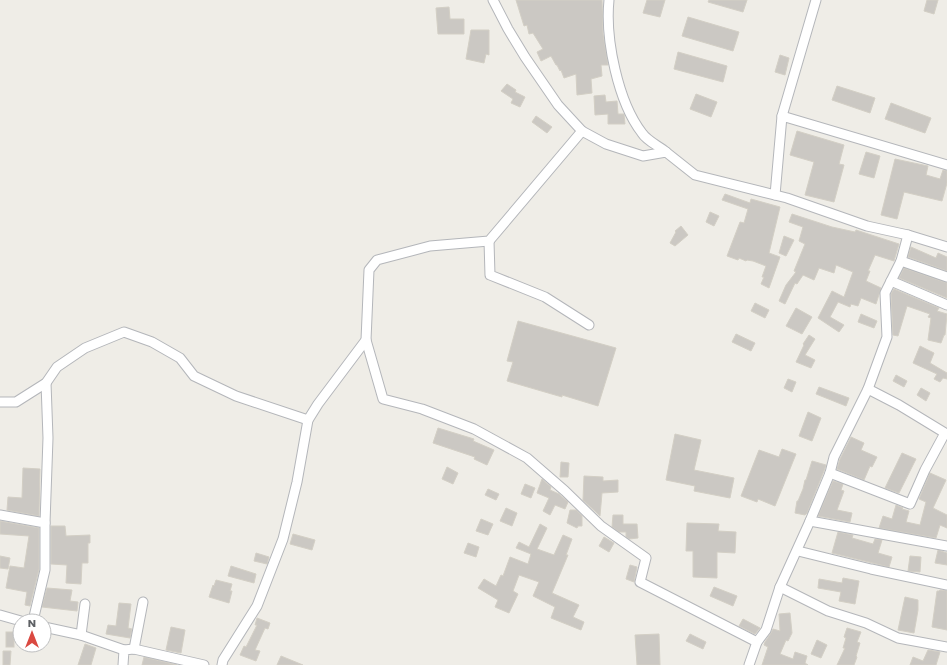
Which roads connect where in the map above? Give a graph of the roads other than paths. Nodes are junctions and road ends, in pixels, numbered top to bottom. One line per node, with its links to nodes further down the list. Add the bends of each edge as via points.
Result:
1 (495, 0): 5 (street, via 508,29 525,57 558,105)
2 (609, 0): 6 (street, via 607,16 610,48 628,110 642,134)
3 (816, 0): 4 (street)
4 (782, 116): 7 (street); 8 (street)
5 (582, 131): 6 (street, via 606,144 643,156); 10 (street)
6 (666, 152): 8 (street, via 695,175)
7 (947, 164)
8 (775, 195): 9 (street, via 867,226)
9 (908, 235): 11 (street); 12 (street)
10 (489, 241): 16 (street, via 490,275 545,297); 17 (street, via 430,246 377,260 369,270)
11 (947, 247)
12 (901, 261): 13 (street); 14 (street)
13 (947, 277)
14 (891, 281): 15 (street); 19 (street, via 885,293 887,337)
15 (947, 305)
16 (589, 324)
17 (366, 340): 21 (street); 37 (street, via 383,399 422,410 474,430 527,458 601,526 646,558 640,582)
18 (46, 384): 20 (street, via 16,402); 21 (street, via 58,367 85,348 124,332 152,342 180,358 194,376 229,393); 25 (street, via 48,438)
19 (868, 389): 22 (street, via 834,457); 22 (street, via 945,433 910,504)
20 (0, 402)
21 (308, 420): 42 (street, via 283,539 257,606)
22 (830, 473): 24 (street)
23 (0, 515): 25 (street)
24 (810, 521): 26 (street); 27 (street)
25 (45, 523): 32 (street, via 45,570)
26 (947, 546)
27 (798, 551): 28 (street); 29 (street)
28 (947, 585)
29 (780, 587): 37 (street, via 766,630); 38 (street, via 828,611 866,623 898,638)
30 (143, 602): 39 (street)
31 (85, 604): 36 (street)
32 (34, 613)
33 (0, 615): 34 (street)
34 (12, 618)
35 (52, 629): 36 (street)
36 (80, 635): 39 (street)
37 (757, 642): 43 (street)
38 (947, 647)
39 (129, 650): 40 (street); 41 (street)
40 (123, 665)
41 (204, 665)
42 (222, 665)
43 (749, 665)

